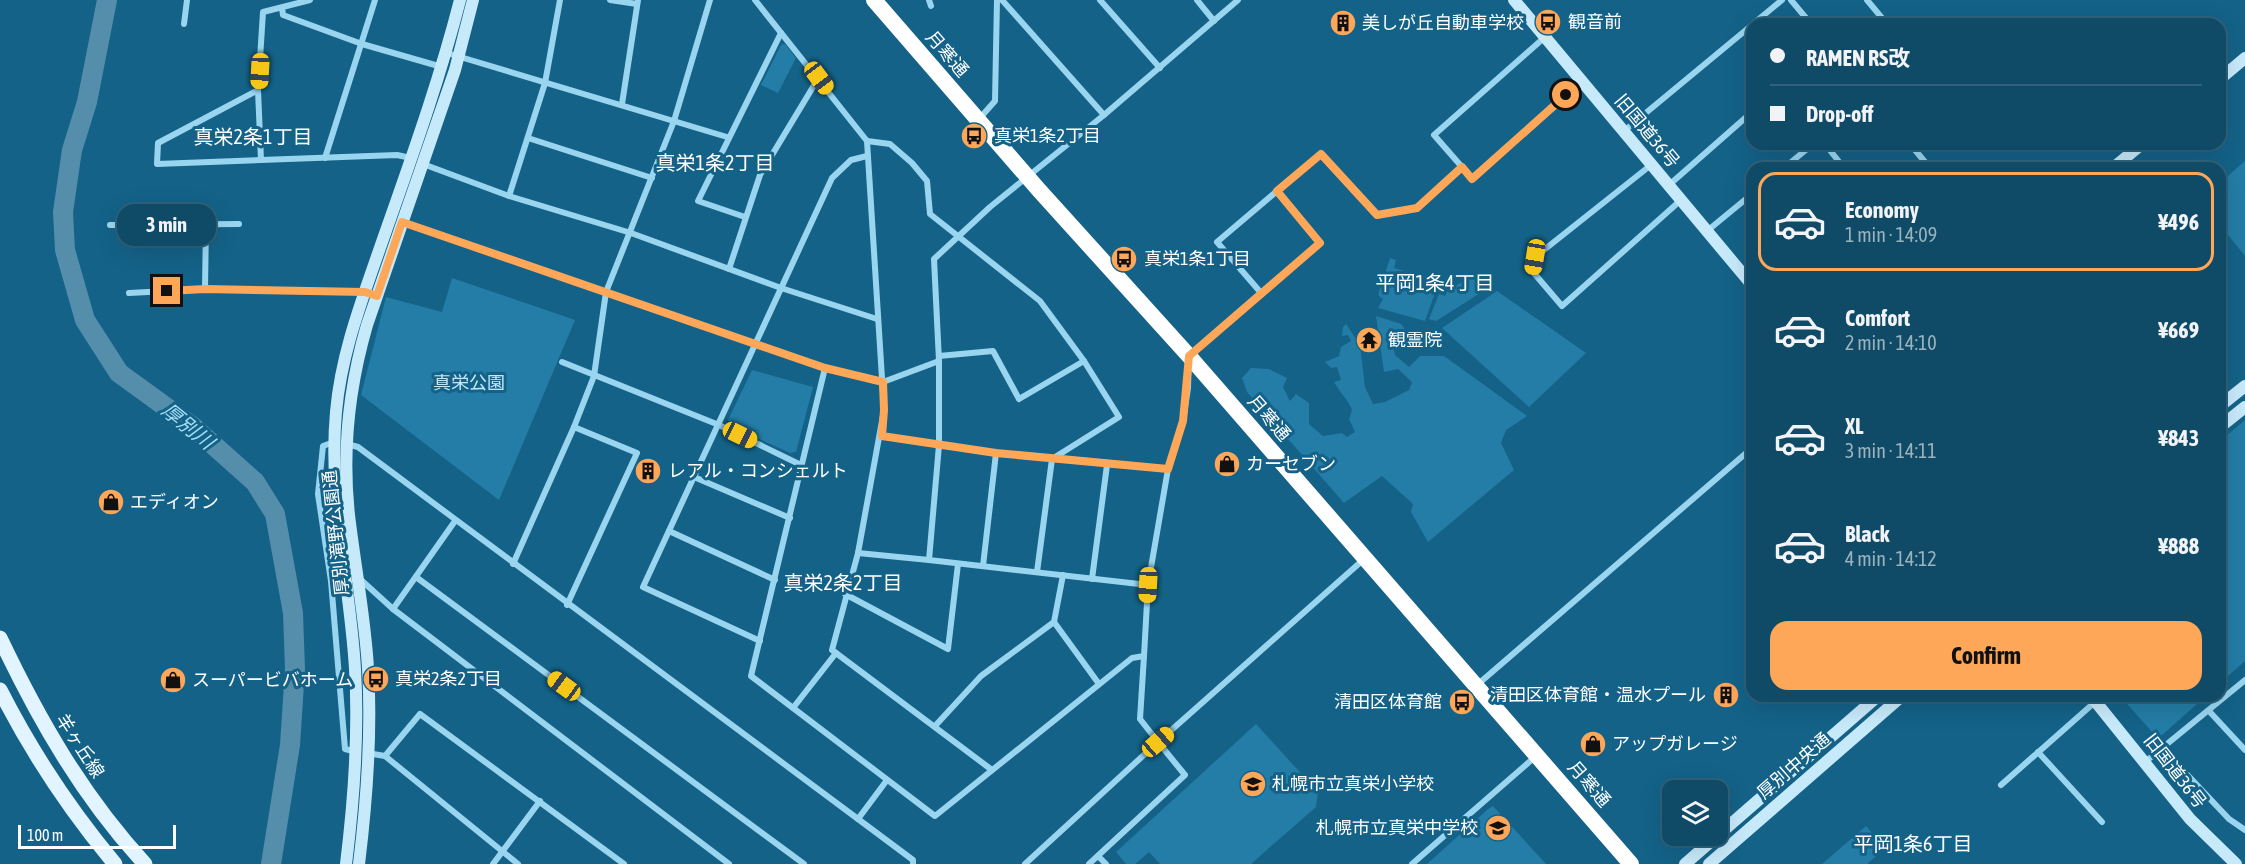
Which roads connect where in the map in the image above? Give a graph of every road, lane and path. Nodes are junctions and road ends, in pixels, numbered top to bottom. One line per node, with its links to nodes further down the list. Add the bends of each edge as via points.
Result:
1 (187, 0): 26 (street)
2 (310, 0): 21 (street)
3 (375, 0): 30 (street)
4 (460, 0): 31 (main road, 厚別滝野公園通)
5 (473, 0): 31 (main road, 厚別滝野公園通)
6 (560, 0): 38 (street)
7 (610, 0): 20 (street)
8 (710, 0): 44 (street)
9 (755, 0): 28 (street)
10 (874, 0): 43 (highway, 月寒通)
11 (997, 0): 43 (street, via 995,101)
12 (1002, 0): 41 (street)
13 (1100, 0): 34 (street)
14 (1197, 0): 25 (street)
15 (1239, 0): 25 (street)
16 (1515, 0): 29 (main road, 旧国道36号)
17 (1782, 0): 22 (street)
18 (1791, 0): 23 (street)
19 (1867, 0): 24 (street)
20 (637, 2): 40 (street)
21 (282, 8): 30 (street, via 283,15); 39 (street, via 263,12)
22 (1761, 18)
23 (1806, 18)
24 (1882, 18)
25 (1214, 21): 34 (street)
26 (184, 24)
27 (1746, 31): 45 (street)
28 (781, 33): 36 (street); 46 (street)
29 (1545, 37): 37 (main road, 旧国道36号); 63 (street, via 1434,135)
30 (362, 44): 33 (street); 54 (street)
31 (453, 54): 33 (main road, 厚別滝野公園通); 38 (street); 61 (main road, 厚別滝野公園通)
32 (2245, 58): 35 (main road)
33 (442, 67): 55 (main road, 厚別滝野公園通)
34 (1160, 68): 41 (street)
35 (2226, 74)
36 (819, 78): 48 (street); 71 (street, via 760,175)
37 (1582, 81): 45 (main road, 旧国道36号); 63 (street, via 1472,179)
38 (545, 83): 40 (street); 47 (street)
39 (258, 90): 56 (street); 56 (street, via 158,143 157,164)
40 (622, 104): 44 (street)
41 (1104, 116): 65 (street)
42 (1746, 117): 66 (street)
43 (978, 120): 65 (highway, 月寒通)
44 (674, 121): 46 (street); 64 (street)
45 (1624, 132): 62 (main road, 旧国道36号)
46 (727, 137): 71 (street, via 698,201)
47 (528, 138): 64 (street); 68 (street)
48 (867, 141): 53 (street); 78 (street, via 890,144 912,163 927,181 930,214)
49 (1806, 150): 57 (street)
50 (1829, 150): 58 (street)
51 (1915, 150): 59 (street)
52 (2135, 150): 60 (main road)
53 (867, 156): 81 (street, via 851,160 832,178); 87 (street)
54 (325, 158): 55 (street); 56 (street)
55 (411, 158): 61 (street); 72 (main road, 厚別滝野公園通)
56 (261, 160)
57 (1791, 162)
58 (1839, 162)
59 (1925, 162)
60 (2120, 162)
61 (423, 164): 68 (street); 72 (main road, 厚別滝野公園通)
62 (1651, 165): 66 (main road, 旧国道36号); 70 (street, via 1535,257 1533,272 1562,306)
63 (1462, 167): 67 (street, via 1417,208 1377,215 1321,154)
64 (652, 178): 77 (street)
65 (1029, 178): 78 (street); 89 (highway, 月寒通)
66 (1668, 186): 70 (main road, 旧国道36号)
67 (1277, 191): 86 (street, via 1320,243); 86 (street, via 1217,242)
68 (509, 196): 77 (street)
69 (1746, 199): 76 (street)
70 (1681, 200): 76 (main road, 旧国道36号)
71 (745, 217): 79 (street)
72 (396, 220): 83 (street); 85 (main road, 厚別滝野公園通)
73 (206, 224): 74 (street); 75 (street); 82 (street)
74 (239, 224)
75 (110, 225)
76 (1707, 232): 80 (main road, 旧国道36号)
77 (631, 233): 79 (street); 83 (street)
78 (958, 237): 90 (street, via 934,259); 91 (street, via 1040,301)
79 (729, 269): 81 (street)
80 (1746, 278)
81 (781, 288): 87 (street); 88 (street)
82 (205, 289): 84 (street); 85 (street)
83 (606, 292): 88 (street); 94 (street)
84 (129, 293)
85 (371, 294): 103 (main road, 厚別滝野公園通, via 342,374)
86 (1262, 294): 89 (street)
87 (877, 319): 95 (street)
88 (757, 344): 93 (street); 100 (street)
89 (1189, 356): 110 (street, via 1183,421); 116 (highway, 月寒通)
90 (939, 359): 91 (street, via 993,351 1019,399); 95 (street); 104 (street)
91 (1084, 361): 107 (street, via 1119,417)
92 (562, 362): 94 (street)
93 (825, 368): 95 (street); 108 (street)
94 (594, 376): 100 (street); 101 (street)
95 (883, 382): 102 (street)
96 (2245, 386): 97 (main road)
97 (2226, 401)
98 (2245, 407): 99 (main road)
99 (2226, 422)
100 (719, 424): 108 (street); 111 (street)
101 (574, 427): 118 (street); 129 (street, via 638,453)
102 (882, 436): 104 (street); 115 (street)
103 (340, 443): 113 (street, via 358,447); 124 (main road, 厚別滝野公園通); 152 (main road, 厚別滝野公園通, via 335,498 355,670)
104 (939, 445): 105 (street); 117 (street)
105 (996, 453): 107 (street); 120 (street)
106 (1746, 453): 138 (street)
107 (1052, 459): 109 (street); 121 (street)
108 (801, 465): 112 (street)
109 (1107, 465): 110 (street); 125 (street)
110 (1168, 469): 127 (street)
111 (694, 477): 112 (street); 114 (street)
112 (790, 518): 126 (street)
113 (455, 521): 118 (street); 123 (street)
114 (669, 531): 126 (street); 133 (street, via 643,587)
115 (858, 553): 117 (street); 128 (street)
116 (1366, 558): 138 (highway, 月寒通); 149 (street)
117 (929, 560): 119 (street)
118 (513, 564): 129 (street)
119 (958, 564): 120 (street); 128 (street, via 948,649)
120 (983, 566): 121 (street)
121 (1037, 572): 122 (street)
122 (1063, 575): 125 (street); 131 (street)
123 (416, 577): 130 (street); 175 (street)
124 (359, 579): 130 (street); 154 (main road, 厚別滝野公園通, via 368,669)
125 (1092, 579): 127 (street)
126 (774, 580): 133 (street)
127 (1148, 585): 135 (street)
128 (845, 594): 134 (street, via 832,650)
129 (567, 604): 162 (street)
130 (393, 609): 174 (street)
131 (1054, 622): 137 (street); 148 (street, via 981,676)
132 (0, 638): 168 (main road, 羊ヶ丘線, via 47,732 94,802)
133 (760, 641): 146 (street, via 751,676)
134 (836, 652): 146 (street); 148 (street)
135 (1144, 656): 137 (street, via 1132,658); 149 (street, via 1140,720)
136 (2245, 680): 140 (street)
137 (1100, 684): 158 (street)
138 (1478, 685): 155 (highway, 月寒通)
139 (0, 690): 167 (main road, via 74,815)
140 (2226, 696)
141 (1871, 702): 182 (main road, 厚別中央通)
142 (1895, 702): 183 (main road, 厚別中央通)
143 (2090, 702): 153 (street)
144 (2095, 702): 157 (main road, 旧国道36号)
145 (2219, 702): 147 (street)
146 (793, 708): 159 (street)
147 (2209, 711): 150 (street); 151 (street)
148 (935, 726): 158 (street)
149 (1158, 742): 166 (street, via 1185,775); 177 (street)
150 (2163, 749): 157 (street); 164 (street, via 2229,819)
151 (2245, 750)
152 (356, 752): 154 (street); 169 (main road, 厚別滝野公園通)
153 (2038, 752): 160 (street); 163 (street)
154 (370, 754): 156 (street); 170 (main road, 厚別滝野公園通)
155 (1538, 755): 180 (street); 181 (highway, 月寒通)
156 (385, 756): 161 (street, via 420,714); 165 (street)
157 (2145, 762): 184 (main road, 旧国道36号, via 2190,819)
158 (992, 770): 159 (street, via 935,816)
159 (887, 780): 162 (street)
160 (2001, 785)
161 (540, 801): 165 (street); 173 (street)
162 (858, 819): 176 (street, via 913,860)
163 (2102, 822)
164 (2245, 830)
165 (502, 852): 171 (street); 172 (street)
166 (1098, 856): 178 (street); 179 (street)
167 (115, 864)
168 (145, 864)
169 (346, 864)
170 (359, 864)
171 (493, 864)
172 (518, 864)
173 (624, 864)
174 (729, 864)
175 (804, 864)
176 (913, 864)
177 (1025, 864)
178 (1089, 864)
179 (1106, 864)
180 (1413, 864)
181 (1631, 864)
182 (1685, 864)
183 (1709, 864)
184 (2236, 864)

